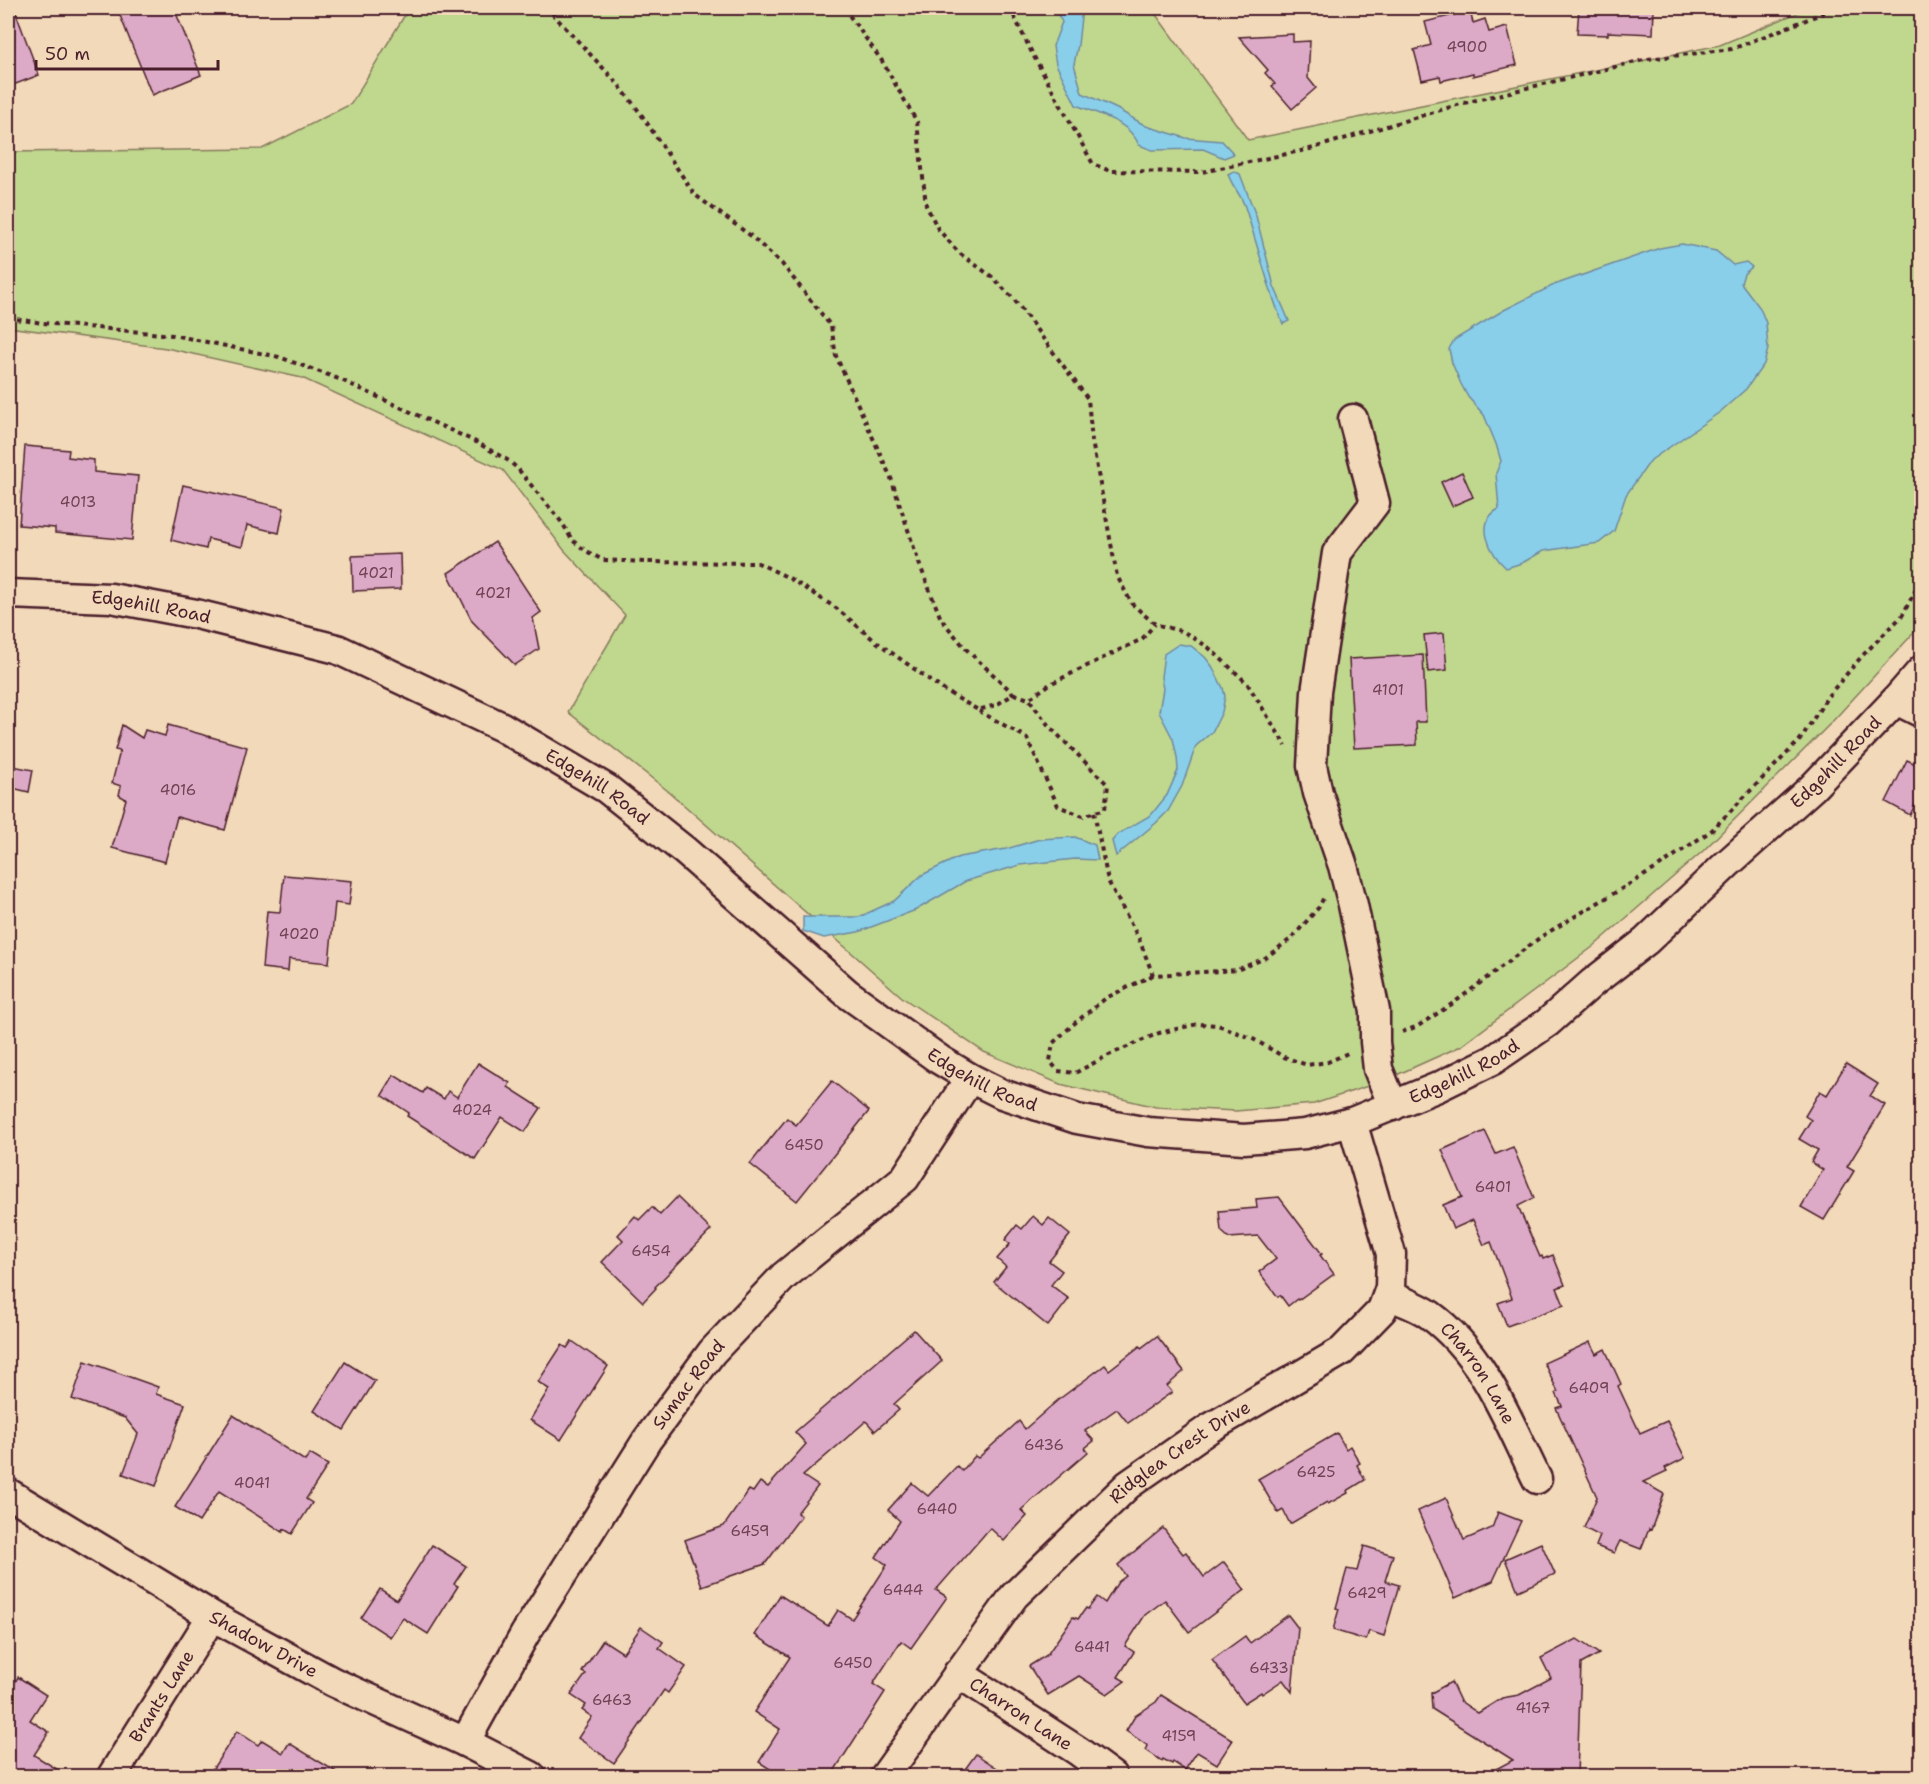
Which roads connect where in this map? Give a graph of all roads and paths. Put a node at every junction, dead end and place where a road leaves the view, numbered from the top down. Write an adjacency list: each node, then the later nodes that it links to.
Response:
1 (547, 8): 11 (path)
2 (844, 8): 9 (path)
3 (1010, 8): 4 (path)
4 (1836, 8)
5 (8, 318): 14 (path)
6 (1353, 419): 16 (street)
7 (1922, 578): 20 (path)
8 (8, 594): 21 (street, Edgehill Road)
9 (1155, 624): 12 (path); 16 (path)
10 (1922, 670): 13 (street, Edgehill Road)
11 (1014, 694): 12 (path); 14 (path)
12 (1029, 699): 17 (path)
13 (1896, 700): 15 (street); 22 (street, Edgehill Road)
14 (978, 710): 17 (path)
15 (1922, 713)
16 (1312, 760): 18 (street)
17 (1094, 812): 19 (path)
18 (1343, 866): 19 (path); 20 (street)
19 (1153, 975): 20 (path)
20 (1375, 1042): 22 (street)
21 (970, 1078): 23 (street, Edgehill Road); 29 (street, Sumac Road)
22 (1393, 1106): 23 (street, Edgehill Road)
23 (1352, 1122): 24 (street, Ridglea Crest Drive)
24 (1388, 1295): 25 (street, Charron Lane); 28 (street, Ridglea Crest Drive)
25 (1537, 1479)
26 (8, 1493): 27 (street, Shadow Drive)
27 (212, 1616): 29 (street, Shadow Drive); 30 (street, Brants Lane)
28 (958, 1673): 32 (street, Ridglea Crest Drive); 33 (street, Charron Lane)
29 (465, 1742): 31 (street, Shadow Drive)
30 (112, 1776)
31 (531, 1776)
32 (885, 1776)
33 (1112, 1776)

